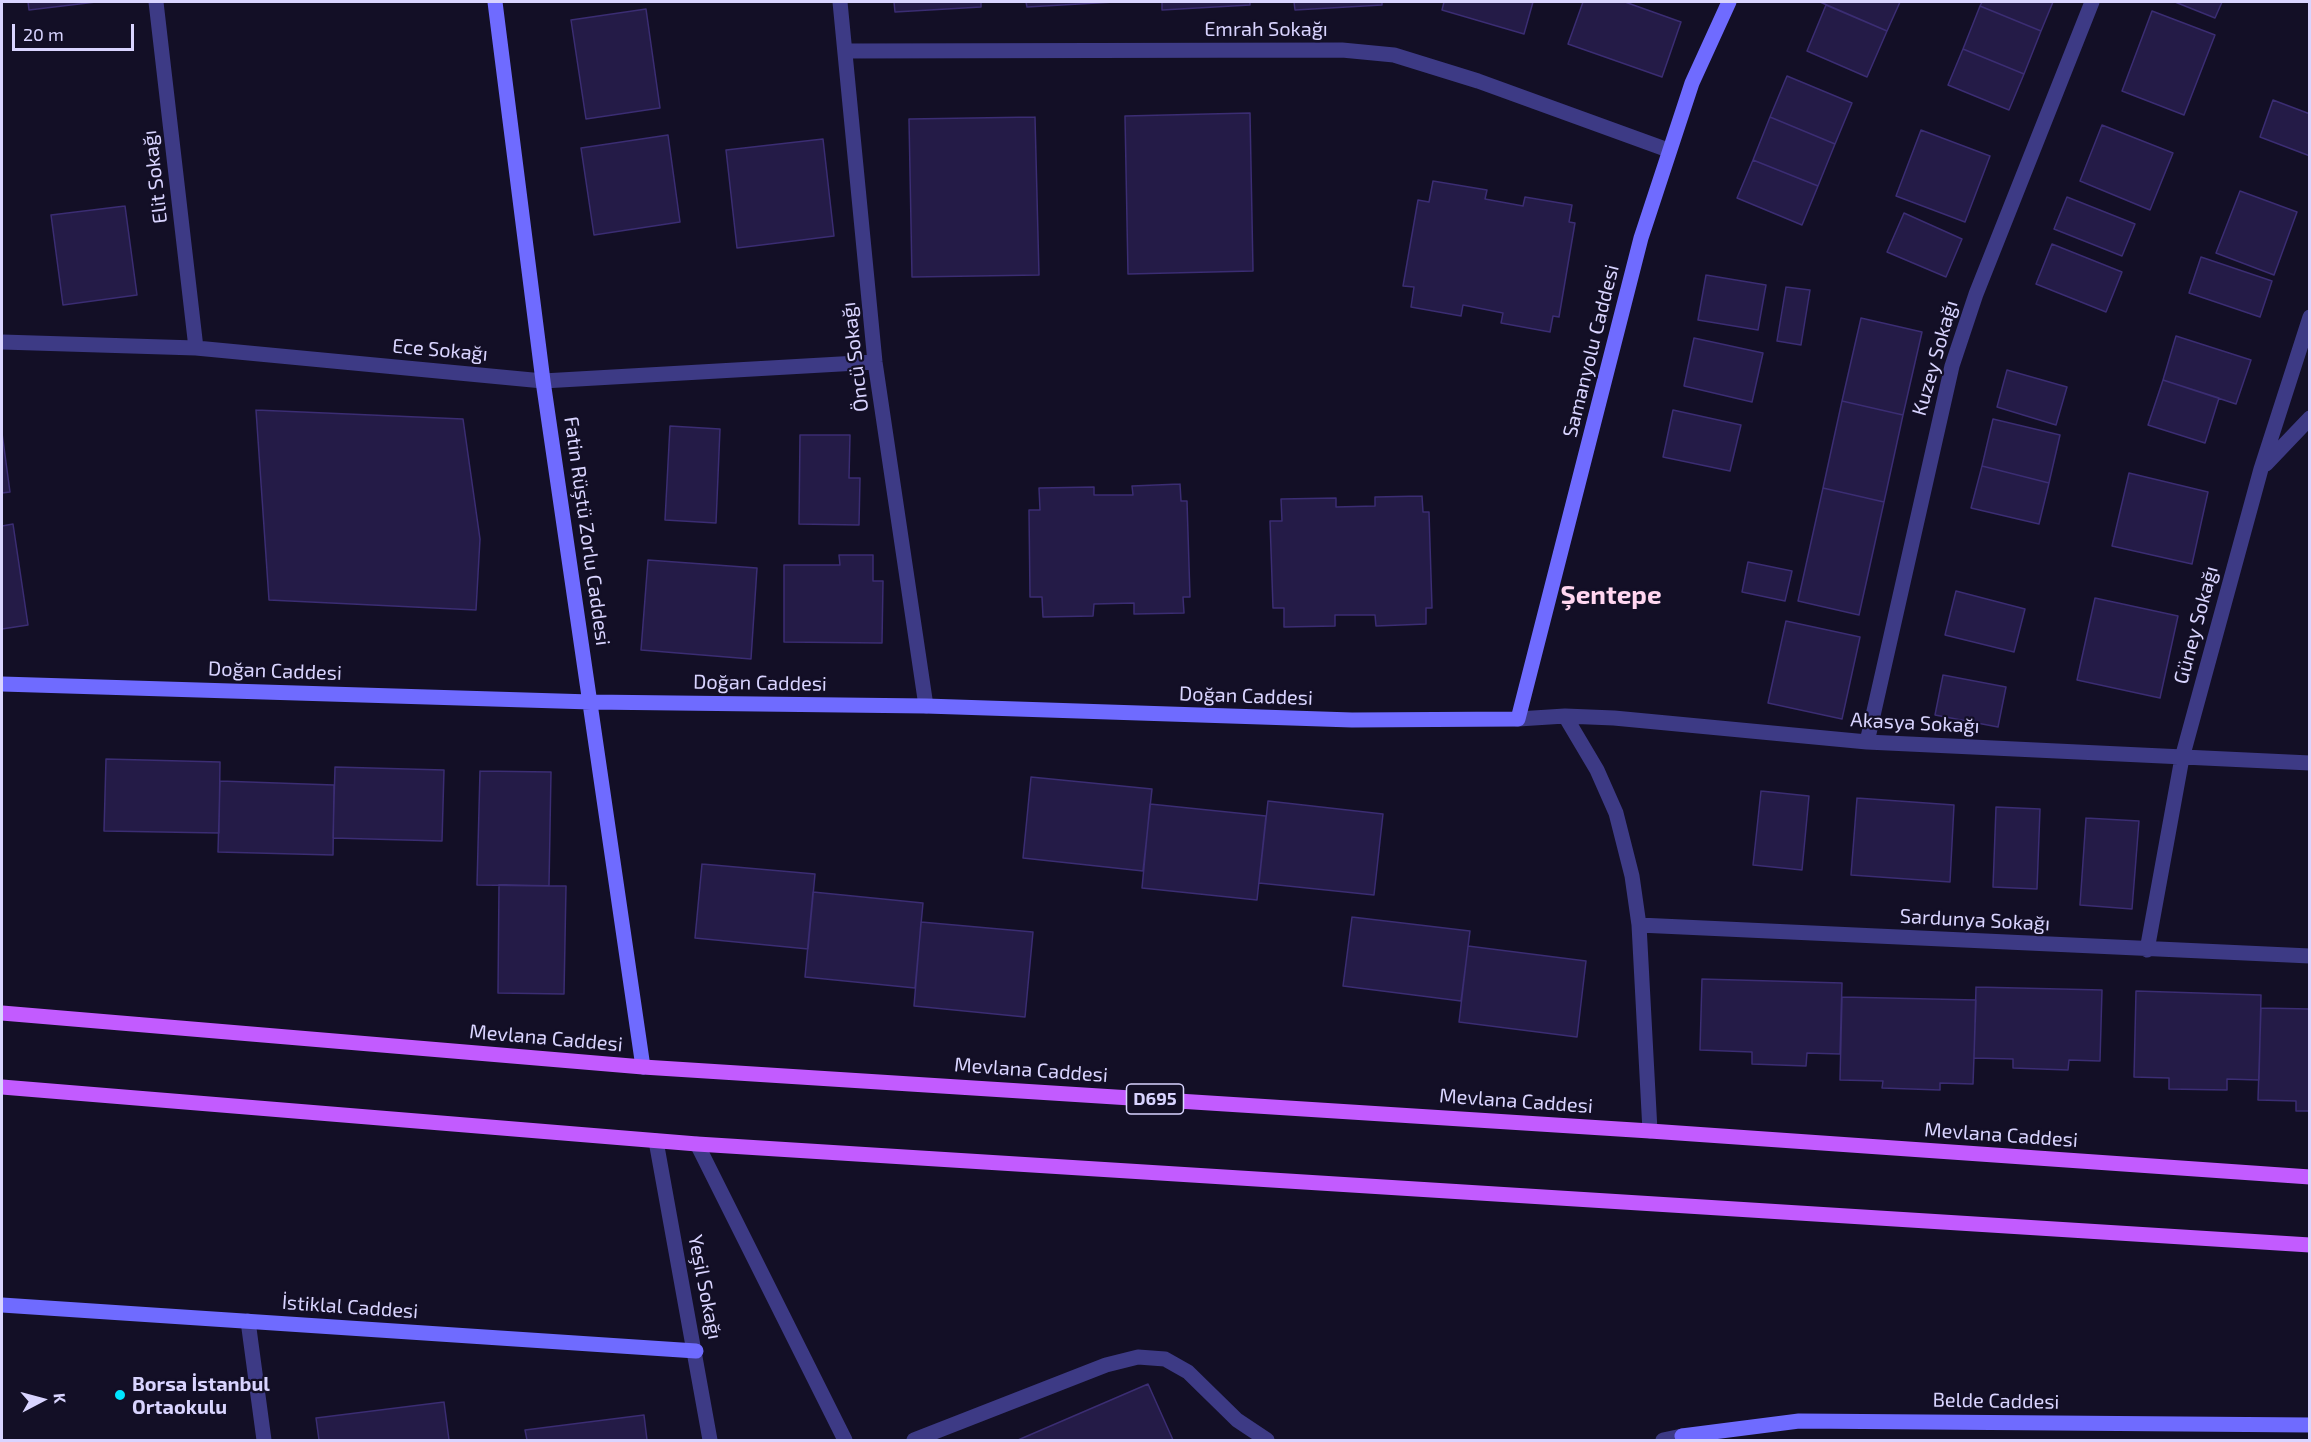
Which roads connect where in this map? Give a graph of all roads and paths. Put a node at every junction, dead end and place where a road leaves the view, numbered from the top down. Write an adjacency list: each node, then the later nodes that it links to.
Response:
1 (156, 2): 10 (street, Elit Sokağı)
2 (495, 2): 12 (street, Fatin Rüştü Zorlu Caddesi)
3 (840, 2): 6 (street, Öncü Sokağı)
4 (1729, 2): 7 (street, Samanyolu Caddesi)
5 (2092, 2): 20 (street, Kuzey Sokağı)
6 (847, 51): 7 (street, Emrah Sokağı); 11 (street, Öncü Sokağı)
7 (1668, 150): 19 (street, Samanyolu Caddesi)
8 (2310, 317): 14 (street, Güney Sokağı)
9 (2, 342): 10 (street, Ece Sokağı)
10 (196, 348): 12 (street, Ece Sokağı)
11 (875, 362): 12 (street, Ece Sokağı); 17 (street, Öncü Sokağı)
12 (543, 381): 16 (street, Fatin Rüştü Zorlu Caddesi)
13 (2310, 418): 14 (street)
14 (2261, 469): 21 (street, Güney Sokağı)
15 (2, 684): 16 (street, Doğan Caddesi)
16 (591, 702): 17 (street, Doğan Caddesi); 27 (street, Fatin Rüştü Zorlu Caddesi)
17 (926, 706): 19 (street, Doğan Caddesi)
18 (1565, 716): 19 (street, Akasya Sokağı); 20 (street, Akasya Sokağı); 23 (street)
19 (1518, 719)
20 (1867, 742): 21 (street, Akasya Sokağı)
21 (2182, 758): 22 (street, Akasya Sokağı); 24 (street, Güney Sokağı)
22 (2310, 764)
23 (1640, 925): 24 (street, Sardunya Sokağı); 29 (street)
24 (2147, 950): 25 (street, Sardunya Sokağı)
25 (2310, 956)
26 (2, 1013): 27 (main road, Mevlana Caddesi / D695)
27 (643, 1067): 29 (main road, Mevlana Caddesi / D695)
28 (2, 1087): 30 (main road)
29 (1650, 1131): 32 (main road, Mevlana Caddesi / D695)
30 (656, 1141): 31 (main road); 36 (street, Yeşil Sokağı)
31 (697, 1144): 33 (main road); 41 (street)
32 (2310, 1177)
33 (2310, 1245)
34 (2, 1305): 35 (street, İstiklal Caddesi)
35 (248, 1321): 36 (street, İstiklal Caddesi); 39 (street)
36 (696, 1351): 40 (street, Yeşil Sokağı)
37 (2310, 1425): 38 (street, Belde Caddesi)
38 (1682, 1438): 44 (street)
39 (264, 1440)
40 (710, 1440)
41 (845, 1440)
42 (914, 1440): 43 (street)
43 (1267, 1440)
44 (1663, 1440)

